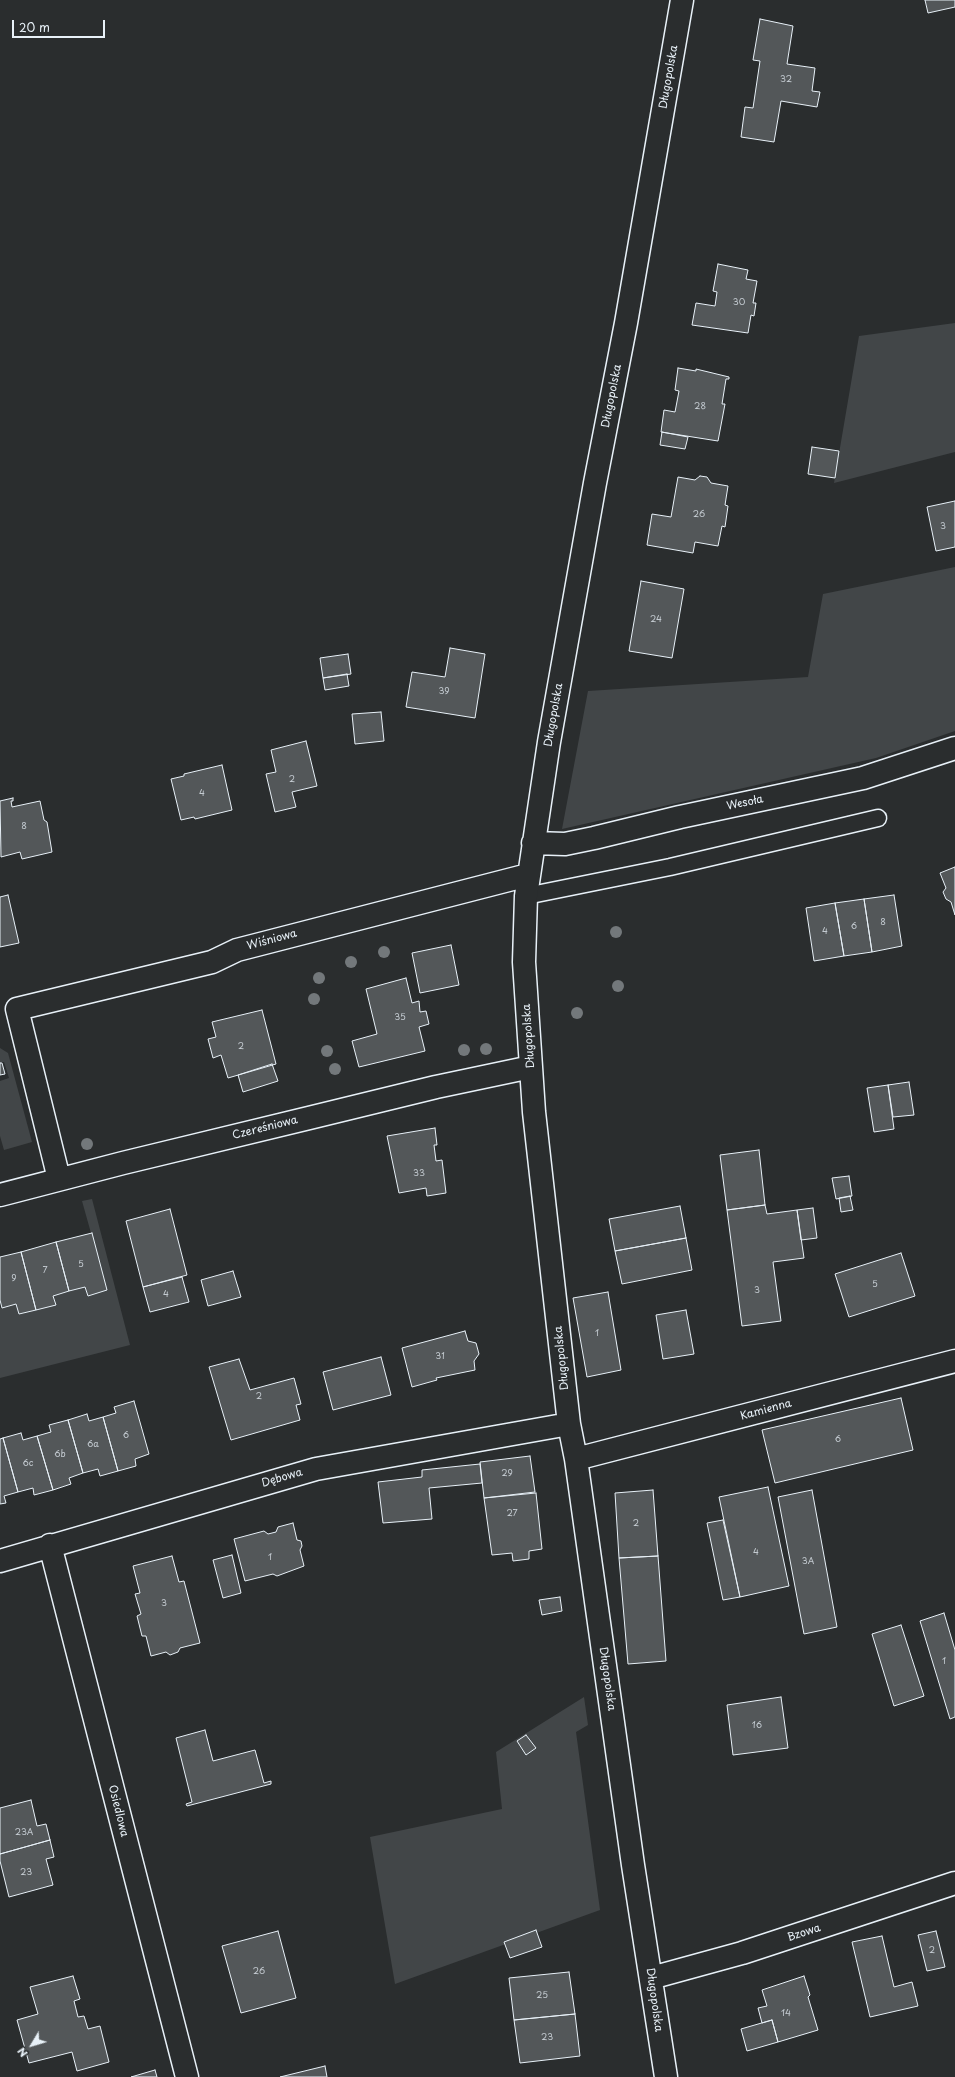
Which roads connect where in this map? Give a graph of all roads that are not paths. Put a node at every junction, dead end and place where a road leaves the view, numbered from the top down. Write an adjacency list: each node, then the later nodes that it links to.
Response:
1 (682, 0): 4 (street, Długopolska)
2 (955, 748): 4 (street, Wesoła)
3 (878, 818): 5 (lane)
4 (533, 843): 5 (street, Długopolska)
5 (527, 885): 6 (street, Długopolska); 7 (street, Wiśniowa)
6 (531, 1067): 7 (street, Czereśniowa); 10 (street, Długopolska)
7 (59, 1179): 8 (street, Czereśniowa)
8 (0, 1196)
9 (955, 1361): 11 (street, Kamienna)
10 (570, 1424): 11 (street, Długopolska); 12 (street, Dębowa)
11 (576, 1460): 15 (street, Długopolska)
12 (50, 1545): 13 (street, Dębowa); 16 (street, Osiedlowa)
13 (0, 1561)
14 (955, 1882): 15 (street, Bzowa)
15 (652, 1978): 17 (street, Długopolska)
16 (187, 2077)
17 (666, 2077)

